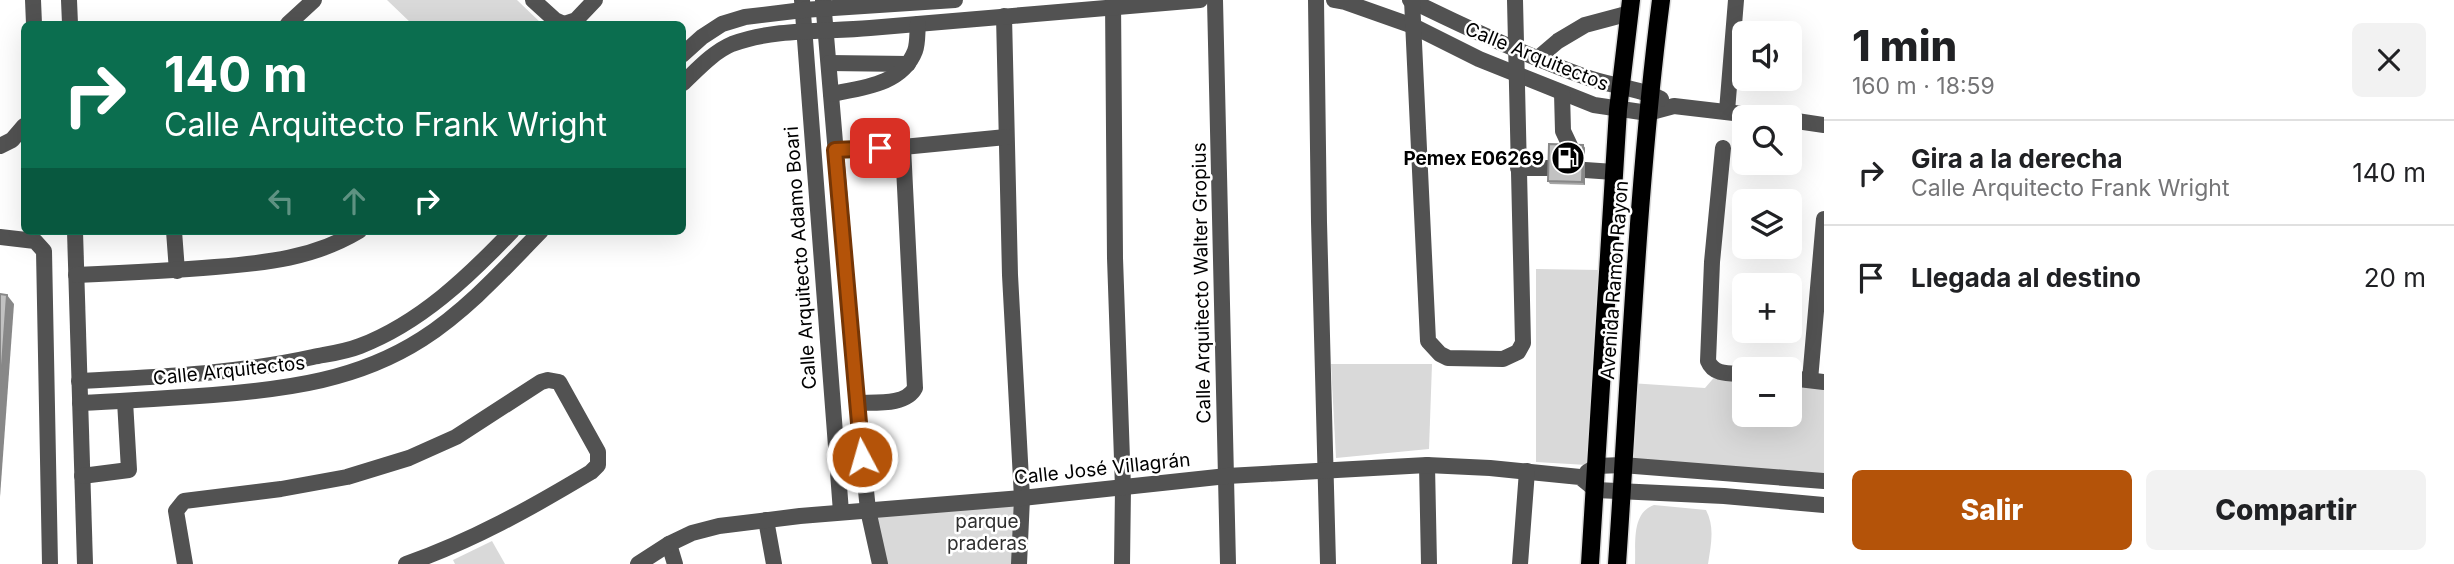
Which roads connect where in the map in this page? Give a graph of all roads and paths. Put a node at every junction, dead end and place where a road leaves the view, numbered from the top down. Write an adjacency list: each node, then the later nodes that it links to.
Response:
1 (33, 0): 21 (street)
2 (69, 0): 22 (street)
3 (314, 0): 23 (street)
4 (533, 0): 24 (street)
5 (595, 0): 25 (street)
6 (955, 0): 15 (street)
7 (1200, 0): 16 (street)
8 (1215, 0): 82 (street, Calle Arquitecto Walter Gropius)
9 (1315, 0): 79 (street)
10 (1334, 0): 27 (street, Calle Arquitectos)
11 (1411, 0): 27 (street); 30 (street, Calle Arquitectos)
12 (1515, 0): 30 (street)
13 (1661, 0): 40 (main road, Avenida Ramon Rayon)
14 (1736, 0): 43 (street)
15 (901, 2): 18 (street)
16 (1114, 4): 20 (street); 85 (street)
17 (803, 5): 18 (street); 29 (street, Calle Arquitecto Adamo Boari); 31 (street)
18 (823, 5): 28 (street)
19 (1631, 7): 32 (street); 37 (main road, Avenida Ramon Rayon)
20 (1004, 16): 26 (street); 49 (street)
21 (34, 21)
22 (70, 21)
23 (291, 21)
24 (557, 21)
25 (572, 21)
26 (918, 24): 28 (street); 34 (street)
27 (1413, 26): 35 (street, Calle Arquitectos); 56 (street)
28 (826, 30): 29 (street); 33 (street)
29 (804, 32): 36 (street); 91 (street, Calle Arquitecto Adamo Boari)
30 (1516, 49): 32 (street, Calle Arquitectos); 35 (street)
31 (686, 51)
32 (1538, 58): 37 (street, Calle Arquitectos)
33 (829, 64): 34 (street); 39 (street)
34 (908, 64): 39 (street)
35 (1516, 74): 38 (street, Calle Arquitectos); 56 (street)
36 (686, 80)
37 (1621, 87): 40 (street, Calle Arquitectos); 42 (main road, Avenida Ramon Rayon)
38 (1562, 93): 42 (street, Calle Arquitectos); 52 (street)
39 (831, 94): 54 (street)
40 (1650, 94): 41 (street, Calle Arquitectos); 45 (main road, Avenida Ramon Rayon)
41 (1674, 106): 43 (street); 45 (street)
42 (1618, 110): 45 (street, Calle Arquitectos); 58 (main road, Avenida Ramon Rayon)
43 (1727, 111): 44 (street)
44 (1732, 112)
45 (1648, 113): 77 (main road, Avenida Ramon Rayon)
46 (1802, 122): 47 (street)
47 (1824, 125)
48 (21, 130): 50 (street)
49 (1006, 137): 51 (street); 88 (street)
50 (0, 146)
51 (903, 147): 54 (street); 75 (street)
52 (1571, 148)
53 (1723, 148): 70 (street)
54 (835, 150): 75 (street)
55 (1550, 168): 56 (street)
56 (1518, 169)
57 (1585, 170): 58 (street)
58 (1614, 172): 78 (main road, Avenida Ramon Rayon)
59 (1824, 219): 72 (street)
60 (75, 235): 67 (street)
61 (174, 235): 66 (street)
62 (352, 235): 66 (street)
63 (508, 235): 68 (street, Calle Arquitectos)
64 (537, 235): 69 (street, Calle Arquitectos)
65 (0, 237): 94 (street)
66 (177, 271): 67 (street)
67 (76, 275): 71 (street)
68 (358, 347): 69 (street); 71 (street, Calle Arquitectos)
69 (364, 369): 73 (street, Calle Arquitectos)
70 (1732, 372)
71 (79, 381): 74 (street)
72 (1817, 381)
73 (125, 401): 74 (street, Calle Arquitectos); 81 (street)
74 (80, 403): 81 (street)
75 (857, 403): 90 (street)
76 (1427, 465): 79 (street, Calle José Villagrán); 80 (street, Calle José Villagrán); 106 (street)
77 (1622, 465): 78 (street); 84 (street); 87 (main road, Avenida Ramon Rayon)
78 (1597, 466): 83 (street); 86 (main road, Avenida Ramon Rayon)
79 (1325, 470): 82 (street, Calle José Villagrán); 105 (street)
80 (1527, 471): 83 (street, Calle José Villagrán); 107 (street)
81 (82, 476): 95 (street)
82 (1227, 476): 85 (street, Calle José Villagrán); 104 (street, Calle Arquitecto Walter Gropius)
83 (1580, 477): 86 (street)
84 (1824, 481)
85 (1123, 488): 88 (street, Calle José Villagrán); 103 (street)
86 (1595, 490): 87 (street); 108 (main road, Avenida Ramon Rayon)
87 (1622, 491): 89 (street); 109 (main road, Avenida Ramon Rayon)
88 (1022, 498): 90 (street, Calle José Villagrán); 102 (street)
89 (1824, 505)
90 (868, 510): 91 (street, Calle José Villagrán); 101 (street)
91 (841, 512): 92 (street, Calle José Villagrán)
92 (765, 520): 93 (street, Calle José Villagrán); 100 (street)
93 (669, 544): 98 (street, Calle José Villagrán); 99 (street)
94 (50, 564)
95 (85, 564)
96 (185, 564): 97 (street)
97 (406, 564)
98 (638, 564)
99 (675, 564)
100 (774, 564)
101 (880, 564)
102 (1018, 564)
103 (1122, 564)
104 (1228, 564)
105 (1328, 564)
106 (1429, 564)
107 (1520, 564)
108 (1590, 564)
109 (1617, 564)

